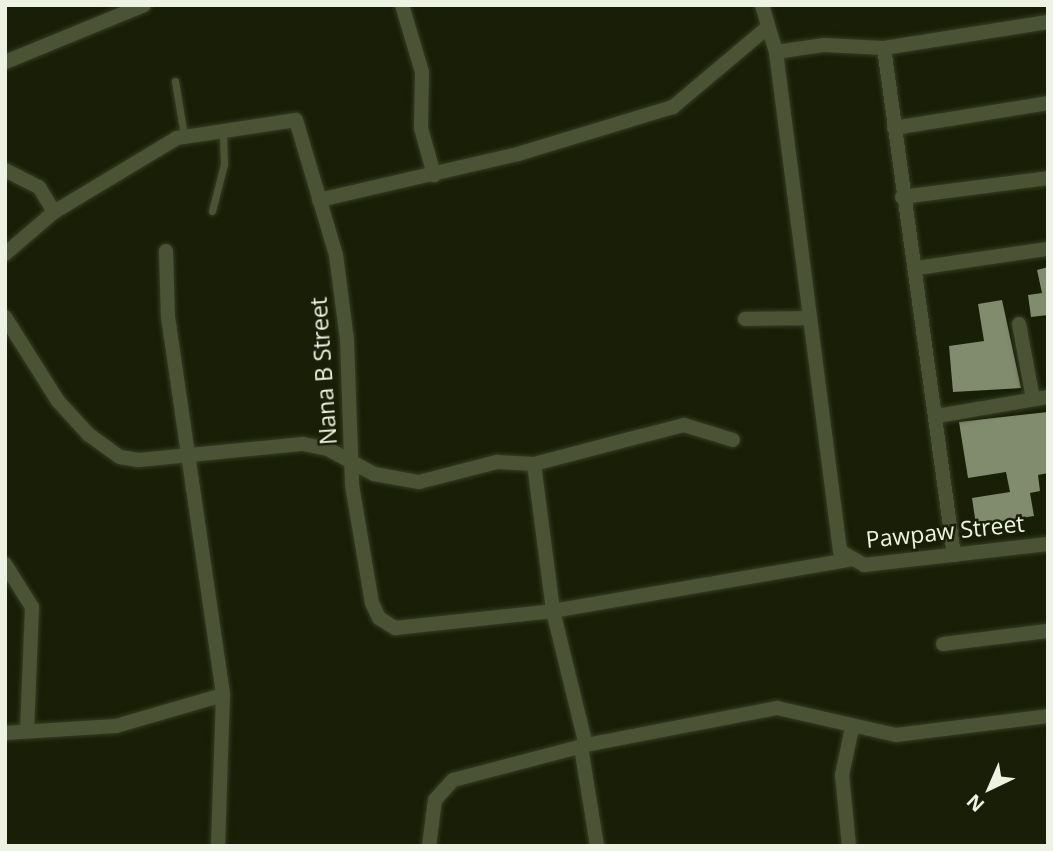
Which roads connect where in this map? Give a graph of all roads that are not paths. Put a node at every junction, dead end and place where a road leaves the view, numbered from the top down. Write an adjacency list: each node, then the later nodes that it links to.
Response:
1 (144, 5): 8 (street)
2 (402, 5): 15 (street)
3 (762, 5): 5 (street)
4 (1048, 22): 6 (street)
5 (768, 27): 7 (street); 15 (street)
6 (884, 48): 7 (street); 11 (street)
7 (776, 52): 26 (street)
8 (6, 58)
9 (175, 81): 13 (lane)
10 (1048, 103): 11 (street)
11 (894, 128): 17 (street)
12 (223, 131): 13 (street); 18 (street, Nana B Street); 19 (lane)
13 (184, 136): 20 (street)
14 (5, 170): 20 (street)
15 (434, 175): 18 (street)
16 (1048, 178): 17 (street)
17 (902, 197): 24 (street)
18 (319, 200): 33 (street, Nana B Street)
19 (212, 211)
20 (54, 212): 23 (street)
21 (1048, 249): 24 (street)
22 (166, 251): 32 (street)
23 (5, 254)
24 (918, 268): 30 (street)
25 (5, 317): 32 (street)
26 (809, 318): 27 (street); 37 (street)
27 (745, 319)
28 (1019, 324): 29 (street)
29 (1040, 398): 30 (street)
30 (937, 416): 36 (street)
31 (733, 440): 34 (street)
32 (192, 459): 33 (street); 43 (street)
33 (352, 463): 34 (street); 40 (street, Nana B Street)
34 (534, 464): 39 (street)
35 (1048, 544): 36 (street, Pawpaw Street)
36 (954, 555): 37 (street, Pawpaw Street)
37 (848, 560): 39 (street, Pawpaw Street)
38 (5, 564): 46 (street)
39 (553, 611): 40 (street, Pawpaw Street); 48 (street)
40 (386, 624)
41 (1048, 631): 42 (street)
42 (943, 644)
43 (223, 695): 46 (street); 50 (street)
44 (1048, 716): 45 (street)
45 (852, 727): 48 (street); 49 (street)
46 (27, 729): 47 (street)
47 (5, 733)
48 (583, 746): 51 (street); 52 (street)
49 (848, 845)
50 (218, 846)
51 (429, 846)
52 (597, 846)

